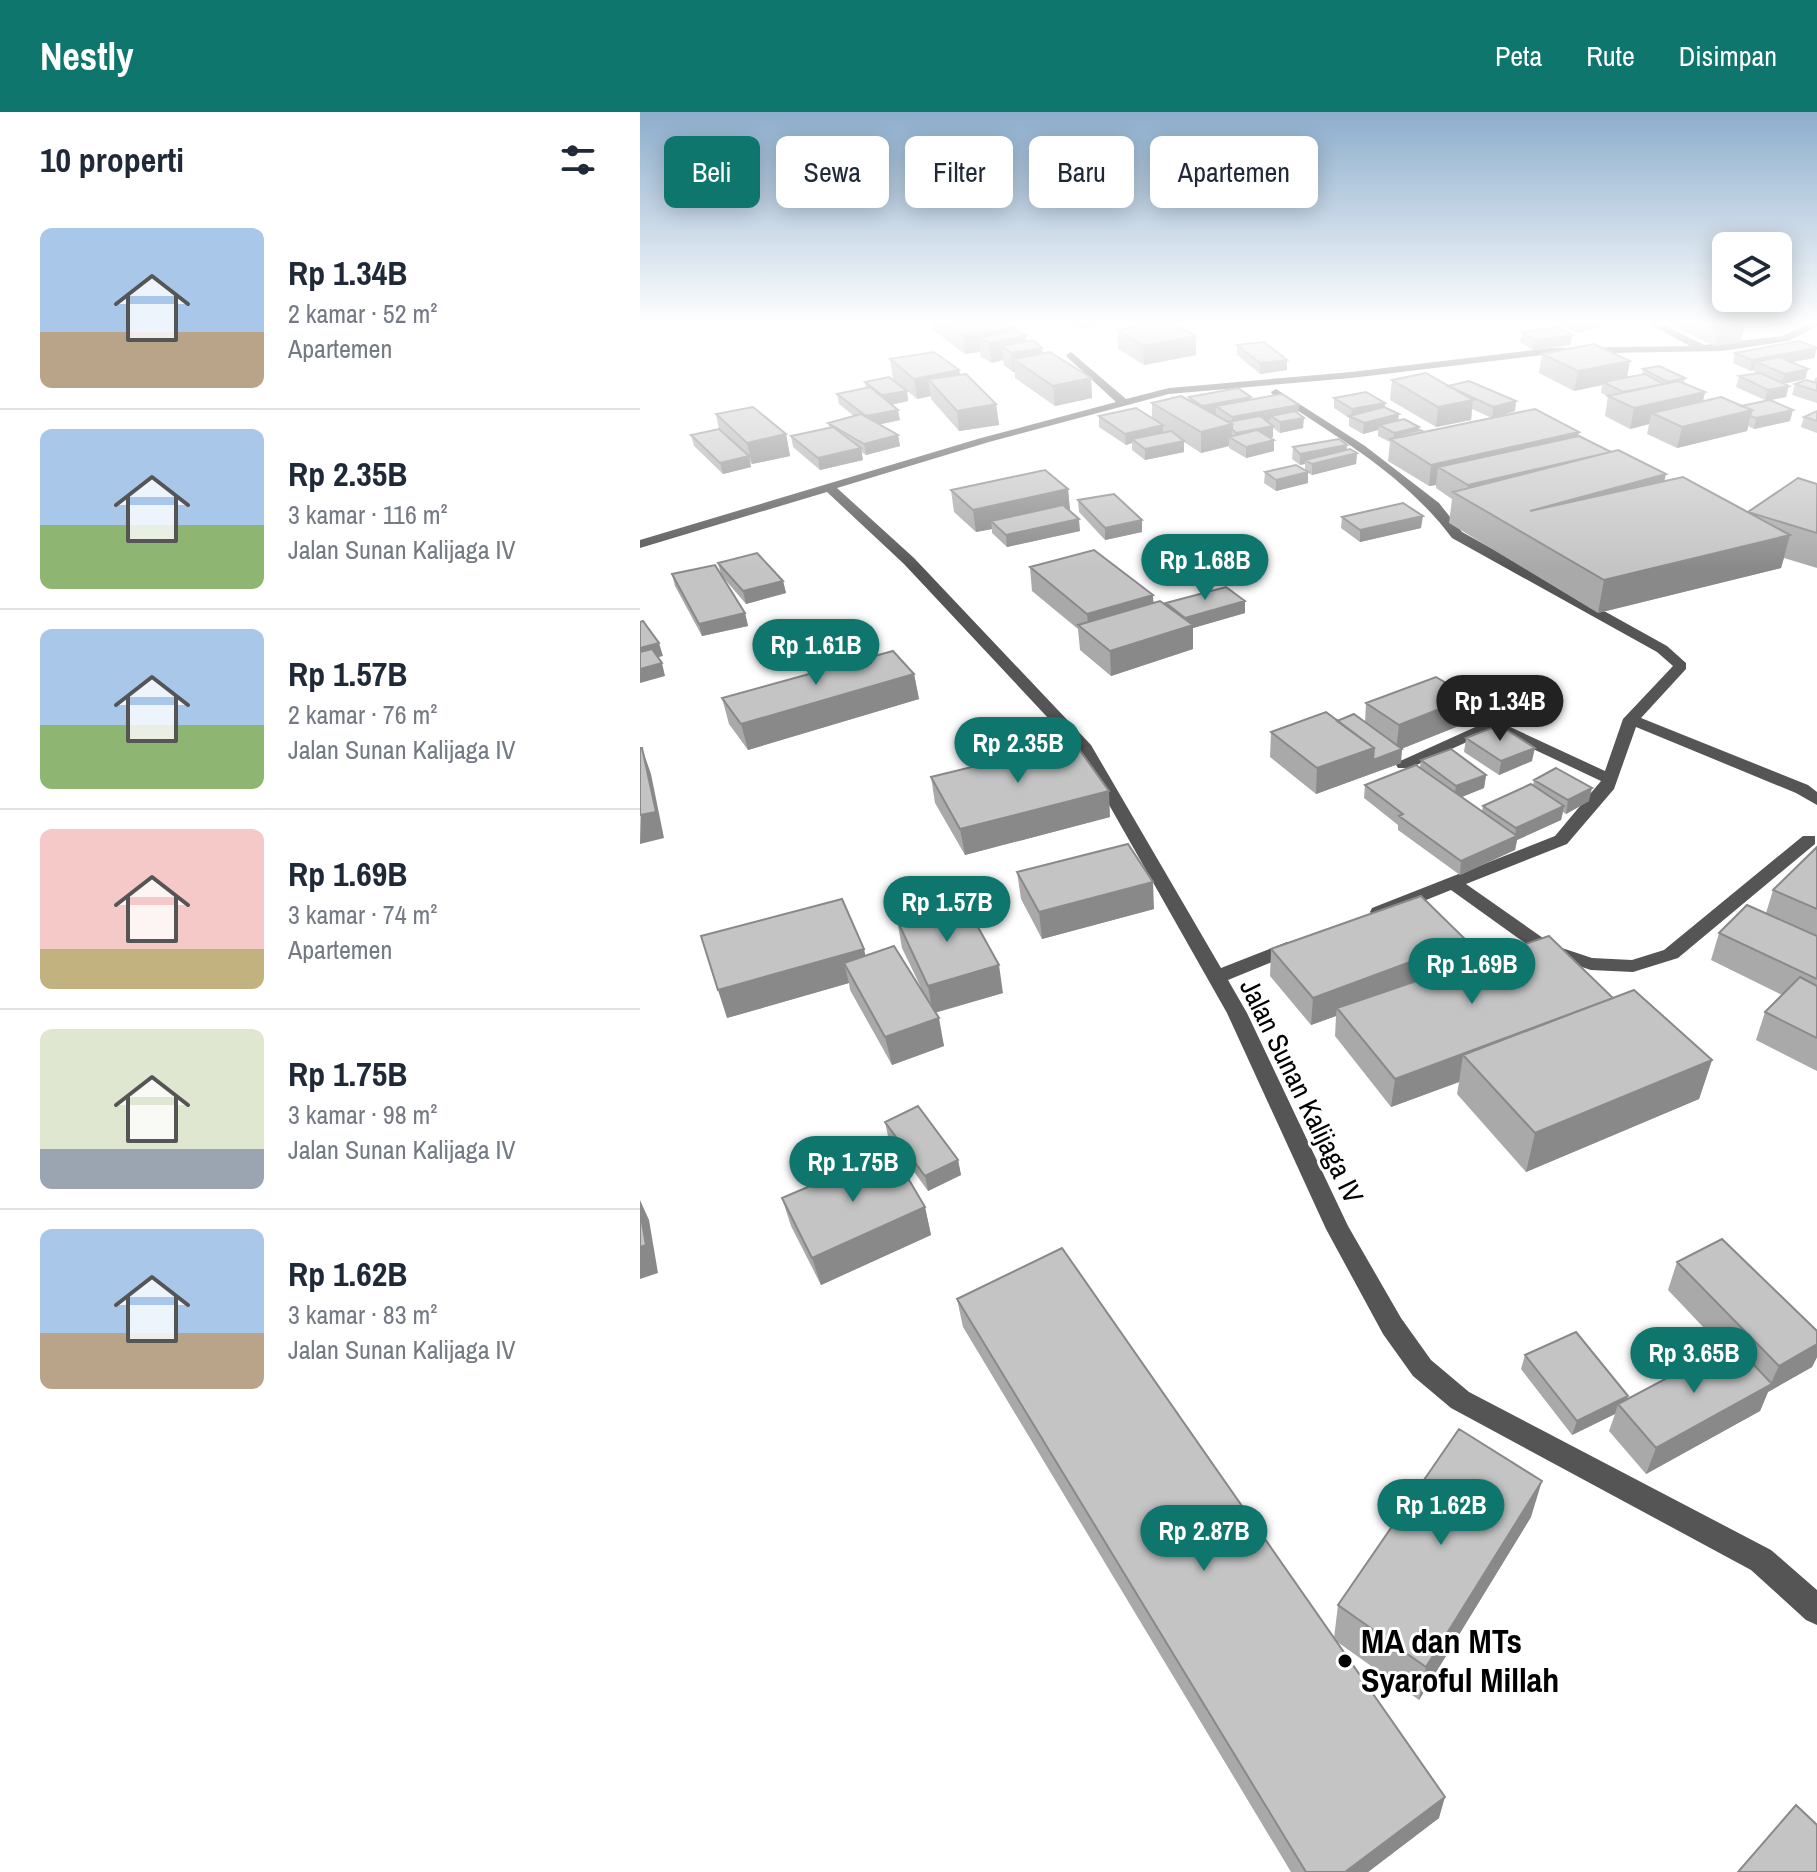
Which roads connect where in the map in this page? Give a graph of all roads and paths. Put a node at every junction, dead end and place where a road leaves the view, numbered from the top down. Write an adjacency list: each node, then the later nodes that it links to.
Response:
1 (1112, 405): 3 (street)
2 (1296, 405): 5 (street)
3 (830, 488): 4 (street); 13 (street, Jalan Sunan Kalijaga IV)
4 (640, 544)
5 (1631, 719): 7 (street); 8 (street)
6 (1404, 765): 7 (street)
7 (1610, 779): 10 (street)
8 (1817, 800)
9 (1814, 835): 10 (street)
10 (1453, 883): 11 (street)
11 (1364, 918)
12 (1305, 942): 13 (street)
13 (1216, 977): 14 (street, Jalan Sunan Kalijaga IV)
14 (1817, 1610)

